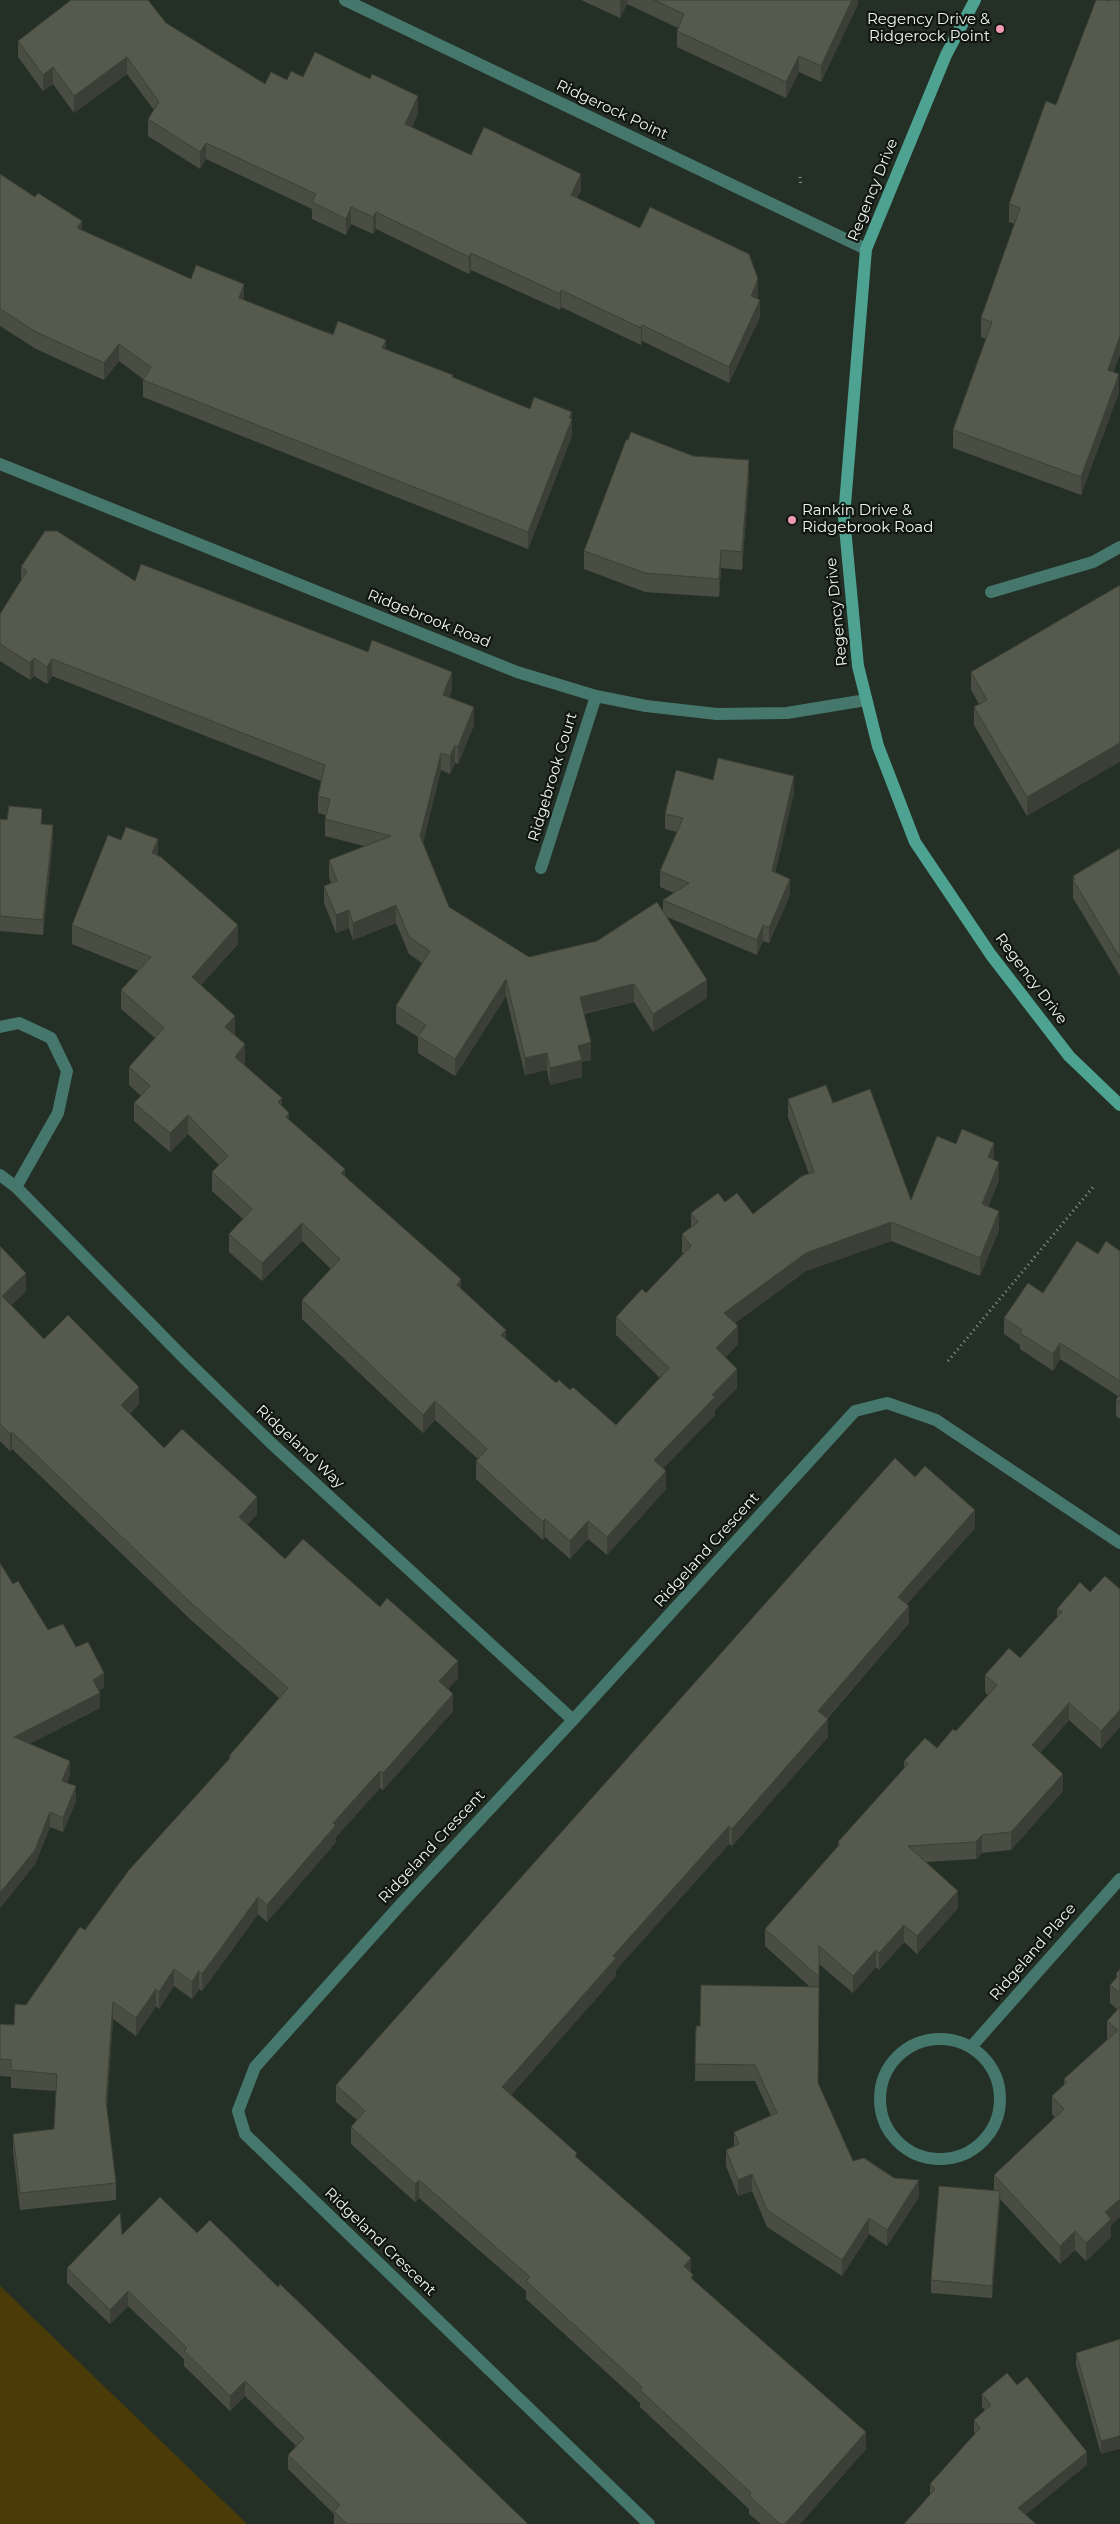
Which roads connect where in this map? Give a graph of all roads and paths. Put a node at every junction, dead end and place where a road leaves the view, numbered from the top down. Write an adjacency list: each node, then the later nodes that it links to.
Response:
1 (345, 0): 3 (street, Ridgerock Point)
2 (975, 0): 3 (street, Regency Drive)
3 (866, 249): 8 (street, Regency Drive)
4 (0, 464): 7 (street, Ridgebrook Road)
5 (1120, 546): 6 (street)
6 (991, 592)
7 (596, 696): 8 (street, Ridgebrook Road); 9 (street, Ridgebrook Court)
8 (866, 700): 11 (street, Regency Drive)
9 (541, 868)
10 (0, 1027): 13 (street)
11 (1120, 1105)
12 (0, 1175): 13 (street, Ridgeland Way)
13 (16, 1186): 17 (street, Ridgeland Way)
14 (1094, 1186): 15 (path)
15 (948, 1360)
16 (1120, 1543): 17 (street, Ridgeland Crescent)
17 (573, 1720): 20 (street, Ridgeland Crescent)
18 (1120, 1879): 19 (street, Ridgeland Place)
19 (971, 2047): 19 (street)
20 (649, 2524)

